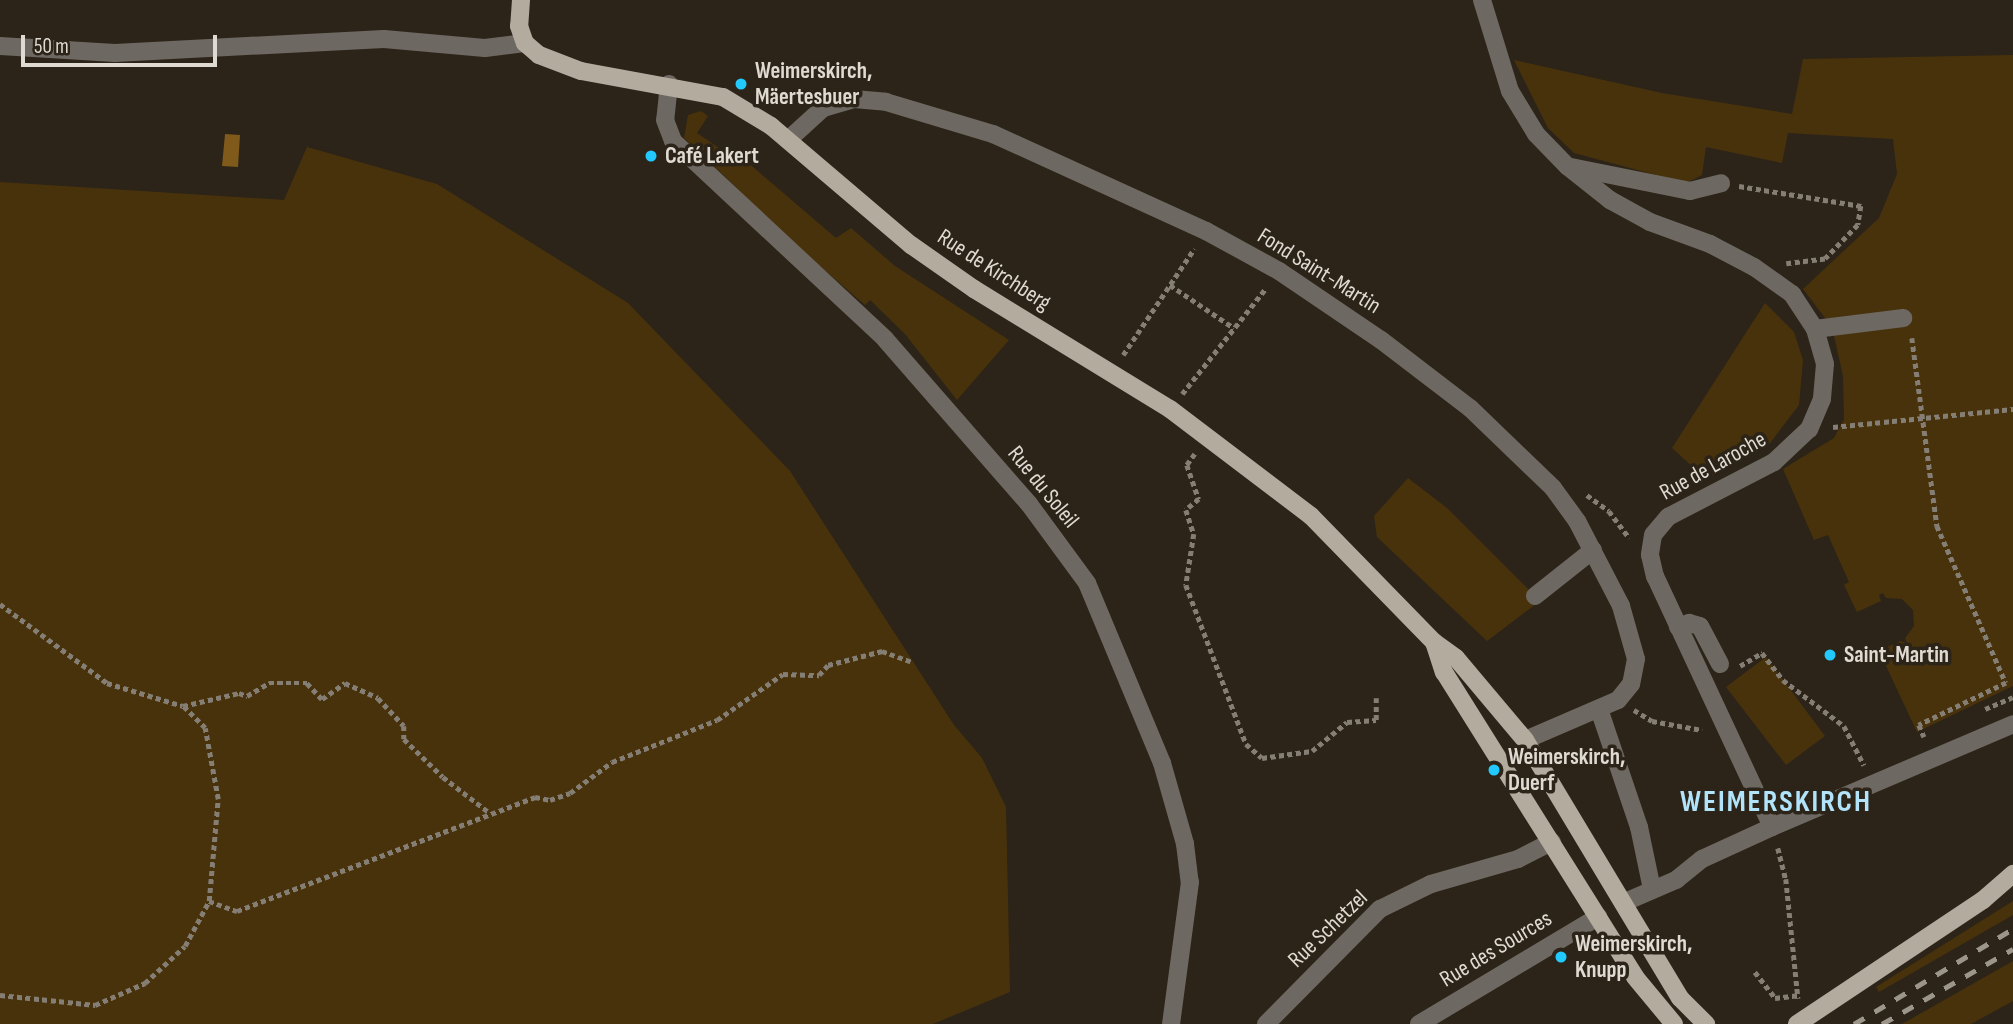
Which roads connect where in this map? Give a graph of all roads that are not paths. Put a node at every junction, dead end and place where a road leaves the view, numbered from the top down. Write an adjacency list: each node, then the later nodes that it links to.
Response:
1 (521, 0): 3 (main road)
2 (1482, 0): 7 (street, Rue de Laroche)
3 (525, 43): 4 (street); 5 (main road, Rue de Kirchberg)
4 (0, 46)
5 (669, 84): 6 (main road, Rue de Kirchberg); 26 (street, Rue du Soleil)
6 (788, 140): 11 (street, Fond Saint-Martin); 14 (main road, Rue de Kirchberg)
7 (1567, 166): 8 (street); 10 (street, Rue de Laroche)
8 (1721, 183)
9 (1903, 318): 10 (street)
10 (1815, 329): 13 (street, Rue de Laroche)
11 (1593, 550): 12 (street); 16 (street, Fond Saint-Martin)
12 (1535, 596)
13 (1678, 627): 15 (street); 20 (street, Rue de Laroche)
14 (1434, 642): 18 (main road, Rue de Kirchberg); 21 (main road, Rue de Kirchberg)
15 (1720, 664)
16 (1599, 709): 18 (street); 23 (street)
17 (2013, 724): 20 (street)
18 (1525, 740): 19 (main road, Rue de Kirchberg)
19 (1580, 826): 21 (main road); 24 (main road, Rue de Kirchberg)
20 (1772, 827): 23 (street)
21 (1552, 842): 25 (main road, Rue de Kirchberg); 27 (street, Rue Schetzel)
22 (2013, 874): 31 (main road)
23 (1652, 889): 24 (street)
24 (1625, 902): 25 (main road); 30 (main road, Rue de Kirchberg)
25 (1598, 917): 28 (street, Rue des Sources); 29 (main road, Rue de Kirchberg)
26 (1171, 1024)
27 (1266, 1024)
28 (1419, 1024)
29 (1674, 1024)
30 (1706, 1024)
31 (1797, 1024)

